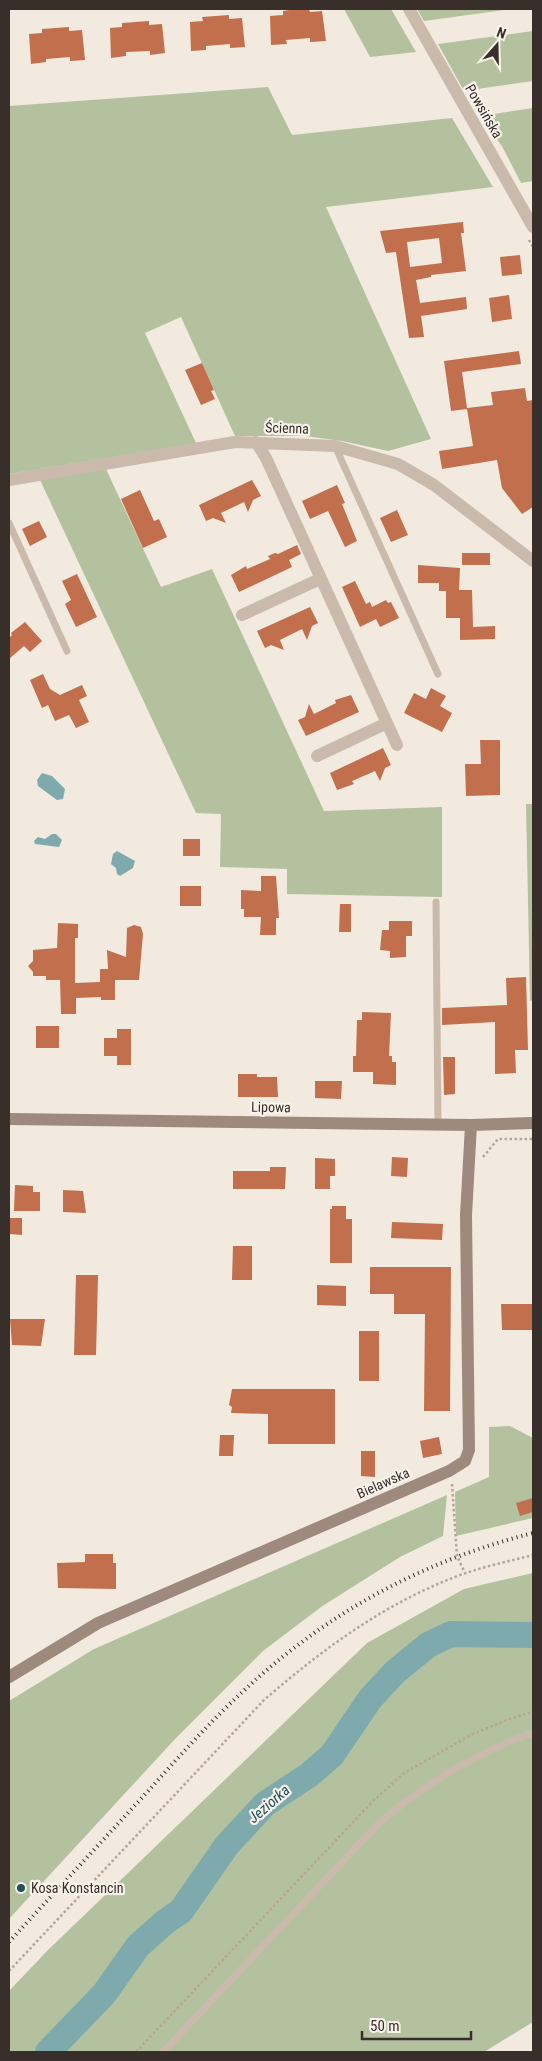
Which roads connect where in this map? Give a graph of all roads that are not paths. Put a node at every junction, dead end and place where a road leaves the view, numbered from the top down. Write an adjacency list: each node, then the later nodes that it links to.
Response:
1 (409, 9): 2 (street, Powsińska)
2 (529, 211): 3 (street, Powsińska)
3 (533, 228)
4 (256, 442): 5 (street, Ścienna); 6 (street, Ścienna); 9 (street)
5 (335, 446): 8 (street, Ścienna); 12 (lane)
6 (9, 480)
7 (9, 523): 11 (lane)
8 (533, 561)
9 (320, 579): 10 (street); 13 (street)
10 (242, 615)
11 (67, 651)
12 (438, 674)
13 (387, 723): 14 (street); 15 (street)
14 (397, 745)
15 (317, 756)
16 (436, 902): 19 (lane)
17 (9, 1119): 19 (street, Lipowa)
18 (533, 1123): 20 (street, Lipowa)
19 (438, 1124): 20 (street, Lipowa)
20 (471, 1125): 21 (street, Bielawska)
21 (9, 1677)
22 (533, 1733): 23 (lane)
23 (163, 2052)

